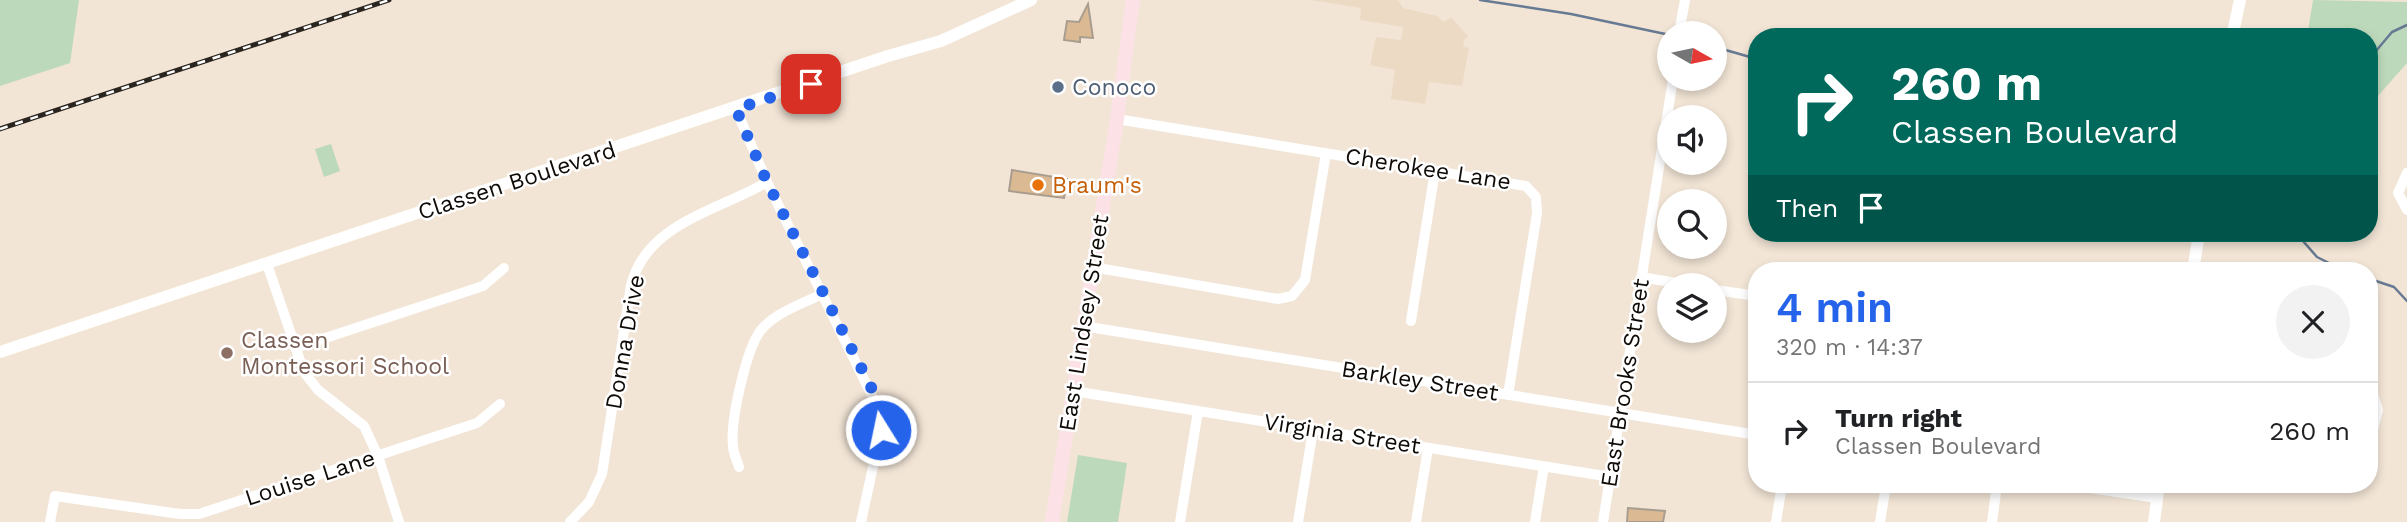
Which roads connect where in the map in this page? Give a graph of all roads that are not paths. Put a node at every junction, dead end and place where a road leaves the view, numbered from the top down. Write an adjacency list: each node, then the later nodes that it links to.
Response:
1 (1031, 0): 8 (street, Classen Boulevard)
2 (1133, 0): 9 (main road, East Lindsey Street)
3 (1685, 0): 5 (street)
4 (2240, 0): 6 (street)
5 (1681, 21)
6 (2234, 28)
7 (1670, 91): 20 (street, East Brooks Street)
8 (736, 109): 13 (street); 17 (street, Classen Boulevard)
9 (1117, 119): 10 (street, Cherokee Lane); 18 (main road, East Lindsey Street)
10 (1326, 153): 11 (street, Cherokee Lane); 18 (street)
11 (1435, 171): 25 (street); 30 (street, Cherokee Lane)
12 (2407, 173): 14 (street)
13 (767, 182): 23 (street); 49 (street, Donna Drive)
14 (2407, 210)
15 (2198, 242): 16 (street)
16 (2194, 262)
17 (267, 264): 27 (street); 28 (street, Classen Boulevard)
18 (1092, 267): 26 (main road, East Lindsey Street)
19 (504, 268): 27 (street)
20 (1641, 278): 21 (street); 33 (street, East Brooks Street)
21 (1657, 280)
22 (1727, 292): 24 (street)
23 (822, 294): 39 (street); 50 (street)
24 (1748, 295)
25 (1411, 321)
26 (1083, 326): 29 (main road, East Lindsey Street); 30 (street, Barkley Street)
27 (295, 348): 37 (street)
28 (0, 352)
29 (1073, 391): 32 (street, Virginia Street); 51 (main road, East Lindsey Street)
30 (1508, 395): 33 (street, Barkley Street)
31 (500, 404): 37 (street, Louise Lane)
32 (1198, 411): 34 (street, Virginia Street); 52 (street)
33 (1621, 414): 35 (street, Barkley Street); 40 (street, East Brooks Street)
34 (1313, 430): 36 (street, Virginia Street); 53 (street)
35 (1748, 434)
36 (1428, 448): 38 (street, Virginia Street); 54 (street)
37 (378, 456): 47 (street, Louise Lane); 48 (street)
38 (1544, 466): 40 (street, Virginia Street); 55 (street)
39 (739, 467)
40 (1611, 477): 56 (street, East Brooks Street)
41 (1781, 493): 57 (street)
42 (1885, 493): 58 (street)
43 (1996, 493): 59 (street)
44 (2124, 493): 46 (street)
45 (2158, 493): 46 (street)
46 (2157, 498): 60 (street)
47 (50, 522)
48 (398, 522)
49 (570, 522)
50 (861, 522)
51 (1052, 522)
52 (1180, 522)
53 (1298, 522)
54 (1416, 522)
55 (1535, 522)
56 (1603, 522)
57 (1776, 522)
58 (1880, 522)
59 (1992, 522)
60 (2154, 522)

